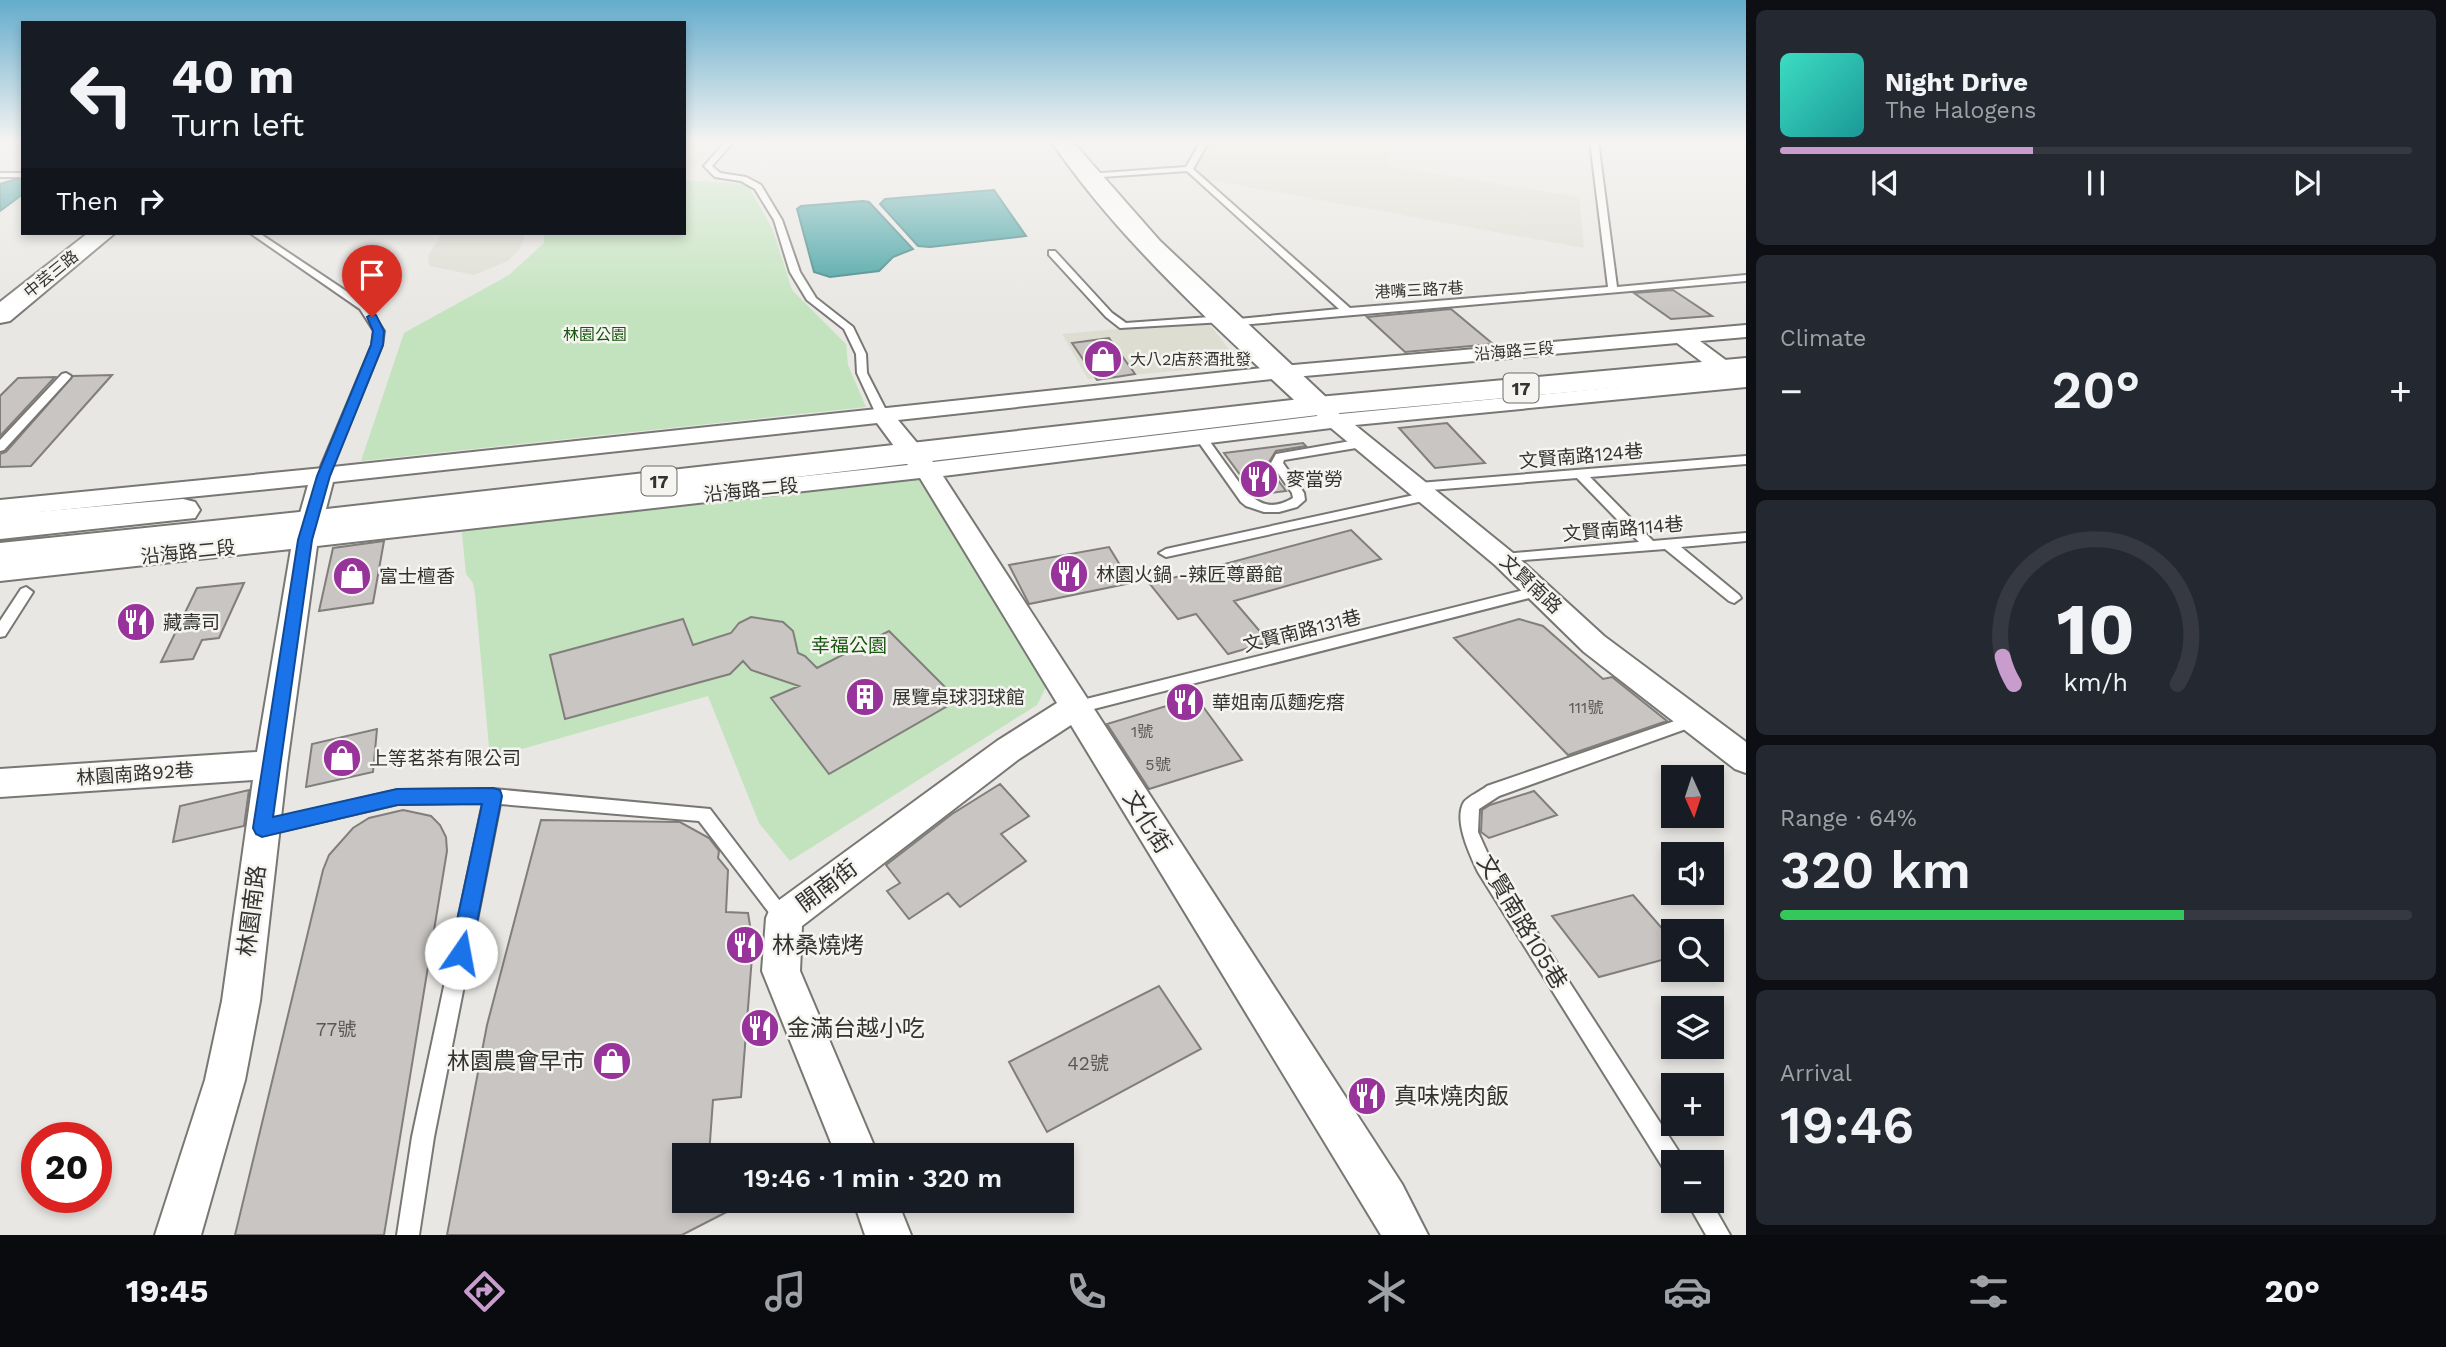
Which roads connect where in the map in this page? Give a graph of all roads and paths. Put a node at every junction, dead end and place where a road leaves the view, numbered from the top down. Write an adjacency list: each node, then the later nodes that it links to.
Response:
1 (765, 199): 19 (lane)
2 (1109, 199): 12 (main road, 文賢南路)
3 (1222, 199): 10 (lane)
4 (1601, 199): 9 (lane)
5 (100, 235): 11 (main road, 中芸三路)
6 (257, 235): 26 (lane, 林園南路)
7 (1052, 253): 12 (lane, 港嘴三路7巷)
8 (1746, 278): 9 (lane, 港嘴三路7巷)
9 (1613, 291): 10 (lane, 港嘴三路7巷)
10 (1346, 310): 12 (lane, 港嘴三路7巷)
11 (0, 315)
12 (1226, 321): 17 (main road, 文賢南路)
13 (1746, 331): 15 (street, 沿海路三段)
14 (1746, 348): 15 (main road, 沿海路三段 / 17)
15 (1723, 364): 17 (main road, 沿海路三段 / 17); 17 (street, 沿海路三段)
16 (66, 376): 21 (lane)
17 (1309, 397): 18 (street, 沿海路二段); 19 (street, 沿海路二段); 19 (main road, 沿海路二段 / 17); 20 (street, 文賢南路)
18 (1202, 438): 19 (street, 沿海路二段); 20 (lane)
19 (904, 443): 26 (main road, 沿海路二段 / 17); 26 (street, 沿海路二段); 39 (street, 文化街)
20 (1362, 443): 24 (street, 文賢南路)
21 (0, 447)
22 (1746, 460): 23 (lane, 文賢南路124巷)
23 (1580, 474): 24 (lane, 文賢南路124巷); 30 (lane)
24 (1424, 492): 31 (lane, 文賢南路124巷); 33 (street, 文賢南路)
25 (0, 508): 26 (street, 沿海路二段)
26 (314, 509): 27 (main road, 沿海路二段 / 17); 32 (main road, 沿海路二段 / 17); 34 (street, 沿海路二段); 42 (street, 林園南路)
27 (0, 527)
28 (1746, 537): 29 (lane, 文賢南路114巷)
29 (1668, 544): 30 (lane, 文賢南路114巷); 37 (lane)
30 (1649, 545): 33 (lane, 文賢南路114巷)
31 (1166, 553)
32 (0, 555)
33 (1504, 559): 35 (street, 文賢南路)
34 (0, 572)
35 (1540, 591): 39 (lane, 文賢南路131巷); 40 (street, 文賢南路)
36 (26, 592): 38 (lane)
37 (1734, 598)
38 (0, 632)
39 (1074, 708): 46 (street, 開南街); 54 (street, 文化街)
40 (1692, 720): 41 (street, 文賢南路); 48 (lane, 文賢南路105巷)
41 (1746, 760)
42 (271, 765): 43 (street, 林園南路92巷); 45 (street, 林園南路)
43 (0, 782)
44 (493, 796): 45 (lane); 46 (lane); 52 (lane)
45 (262, 828): 51 (street, 林園南路)
46 (784, 918): 47 (street, 開南街)
47 (852, 1143)
48 (1665, 1150)
49 (880, 1213): 53 (street)
50 (1705, 1213): 55 (lane)
51 (178, 1235)
52 (408, 1235)
53 (888, 1235)
54 (1405, 1235)
55 (1719, 1235)

